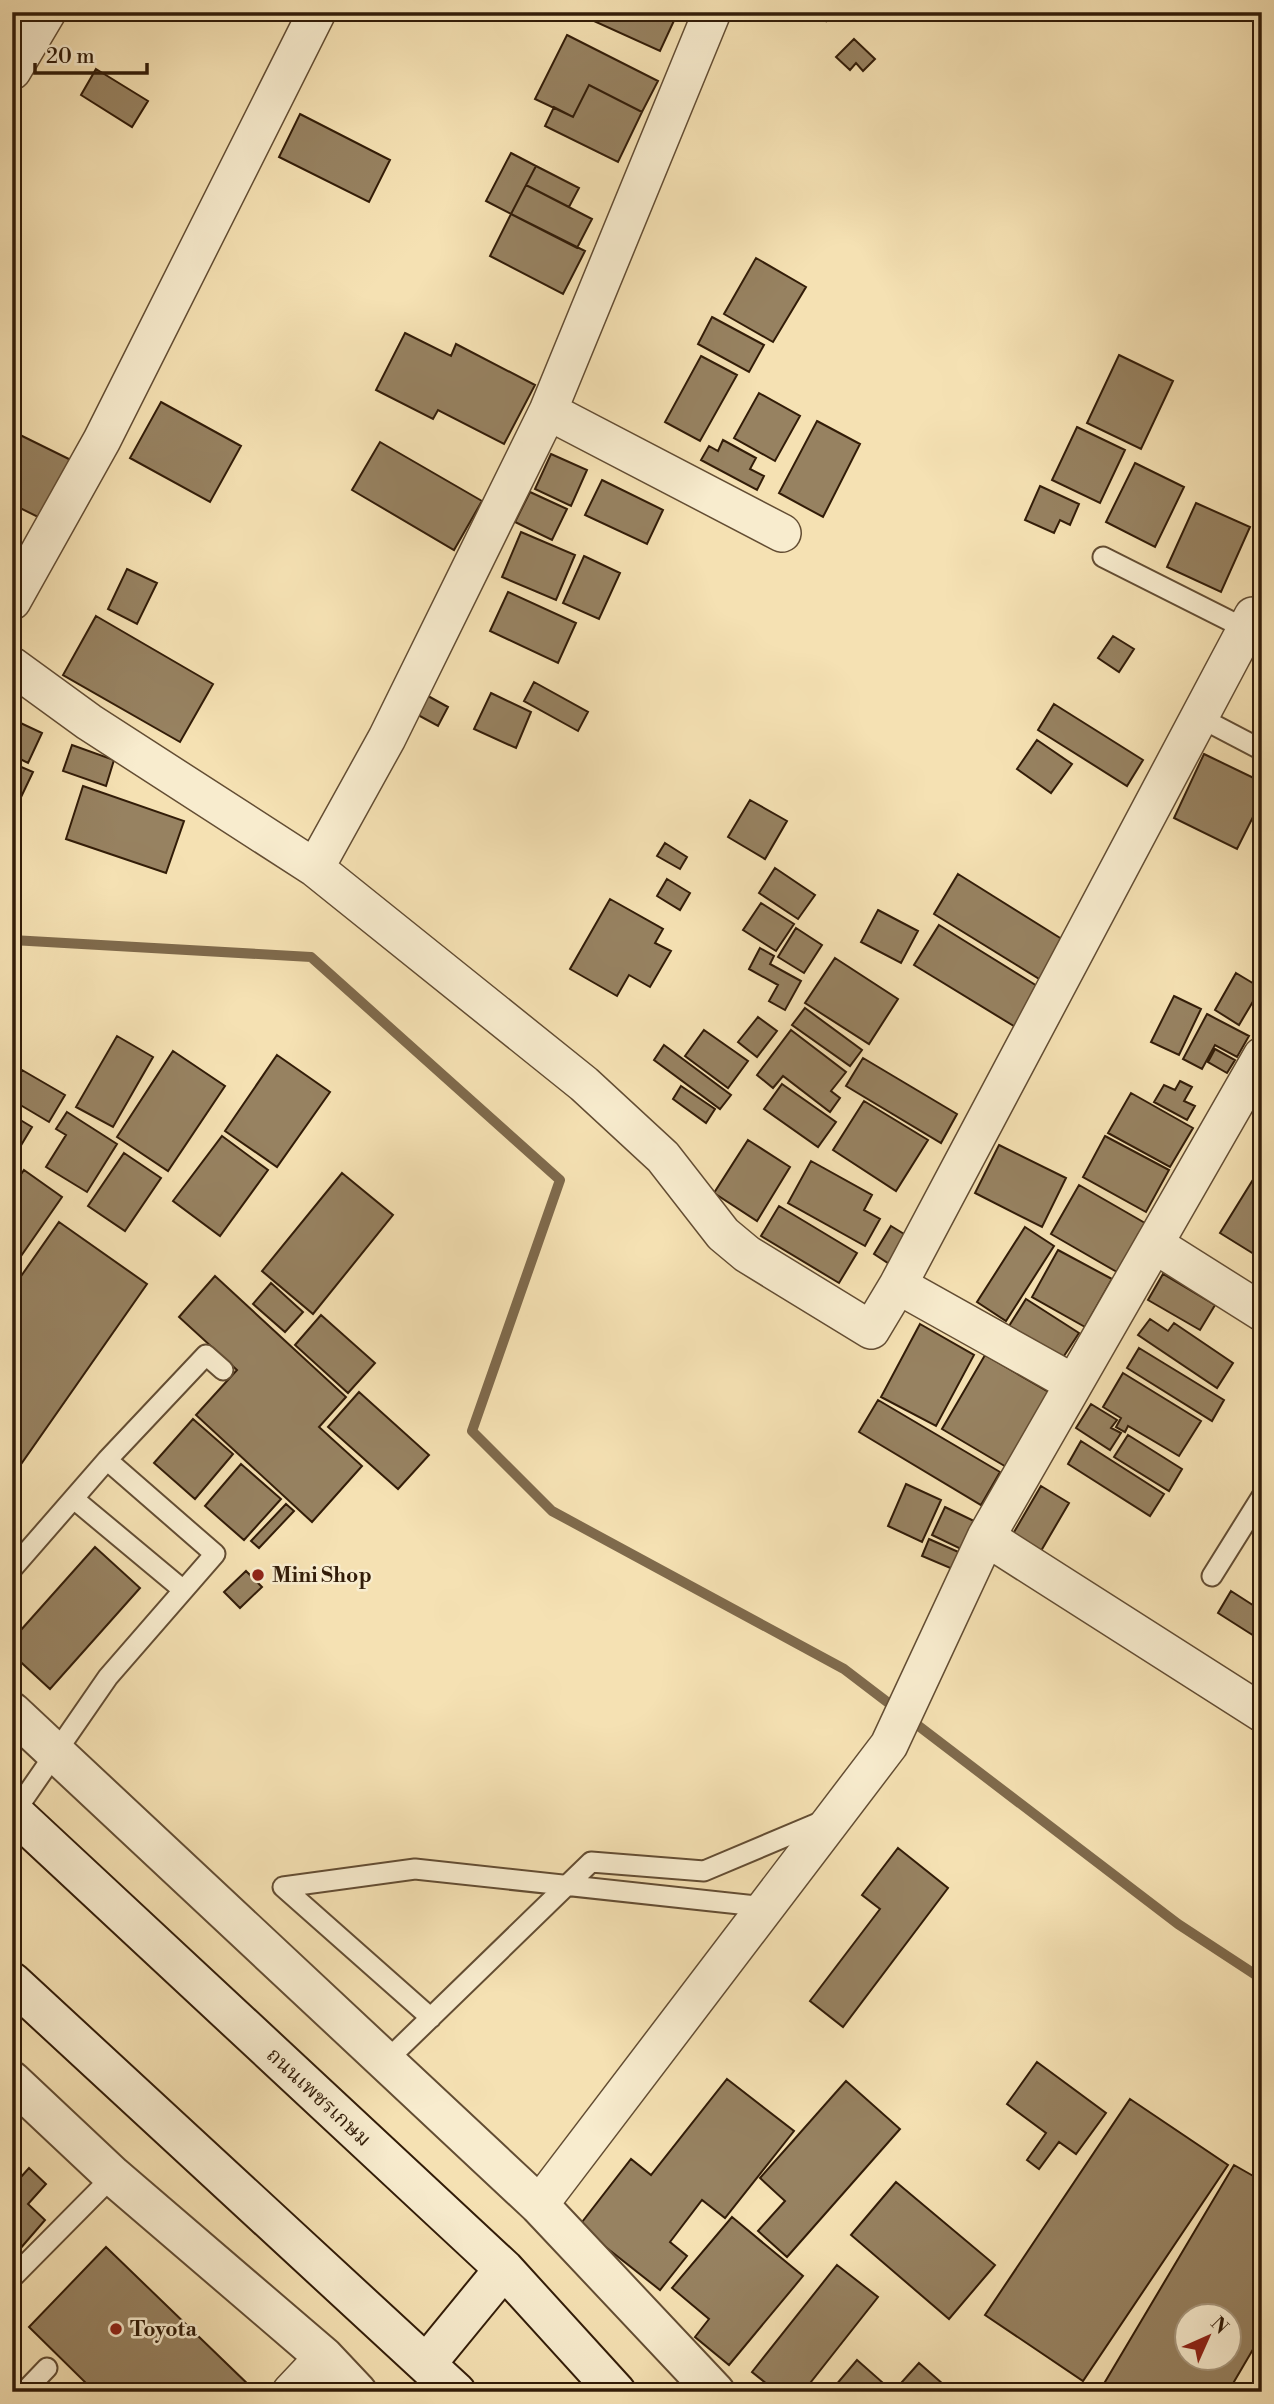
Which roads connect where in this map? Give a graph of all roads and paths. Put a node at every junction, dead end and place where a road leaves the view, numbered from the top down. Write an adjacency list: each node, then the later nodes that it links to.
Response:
1 (47, 12): 4 (street)
2 (317, 12): 8 (street)
3 (712, 12): 5 (street)
4 (12, 71)
5 (548, 411): 6 (street); 13 (street)
6 (782, 533)
7 (1103, 557): 9 (lane)
8 (12, 601)
9 (1254, 624): 11 (street)
10 (12, 666): 13 (street)
11 (1199, 717): 12 (lane); 16 (street)
12 (1262, 750)
13 (314, 868): 16 (street)
14 (1262, 1056): 15 (street)
15 (1154, 1244): 17 (street); 19 (street)
16 (898, 1285): 19 (street)
17 (1262, 1312)
18 (223, 1370): 20 (lane)
19 (1073, 1383): 23 (street)
20 (107, 1460): 22 (lane); 26 (lane)
21 (1262, 1496): 25 (lane)
22 (74, 1499): 24 (lane); 26 (lane)
23 (986, 1537): 28 (street); 31 (street)
24 (12, 1569)
25 (1212, 1576)
26 (182, 1589): 29 (lane)
27 (12, 1712): 29 (main road)
28 (1262, 1713)
29 (56, 1753): 30 (lane); 36 (main road)
30 (13, 1812): 40 (main road, ถนนเพชรเกษม)
31 (835, 1816): 32 (lane); 33 (street)
32 (566, 1886): 33 (lane); 35 (lane); 35 (lane)
33 (766, 1907): 39 (street)
34 (12, 1982): 43 (main road)
35 (431, 2018): 36 (lane)
36 (385, 2062): 39 (main road)
37 (12, 2081): 38 (main road)
38 (113, 2176): 41 (lane); 42 (main road)
39 (539, 2205): 50 (main road)
40 (504, 2269): 43 (main road); 49 (main road, ถนนเพชรเกษม)
41 (12, 2278)
42 (324, 2357): 46 (street); 47 (main road)
43 (427, 2363): 48 (main road)
44 (47, 2368): 45 (lane)
45 (24, 2392)
46 (291, 2392)
47 (357, 2392)
48 (456, 2392)
49 (616, 2392)
50 (715, 2392)

